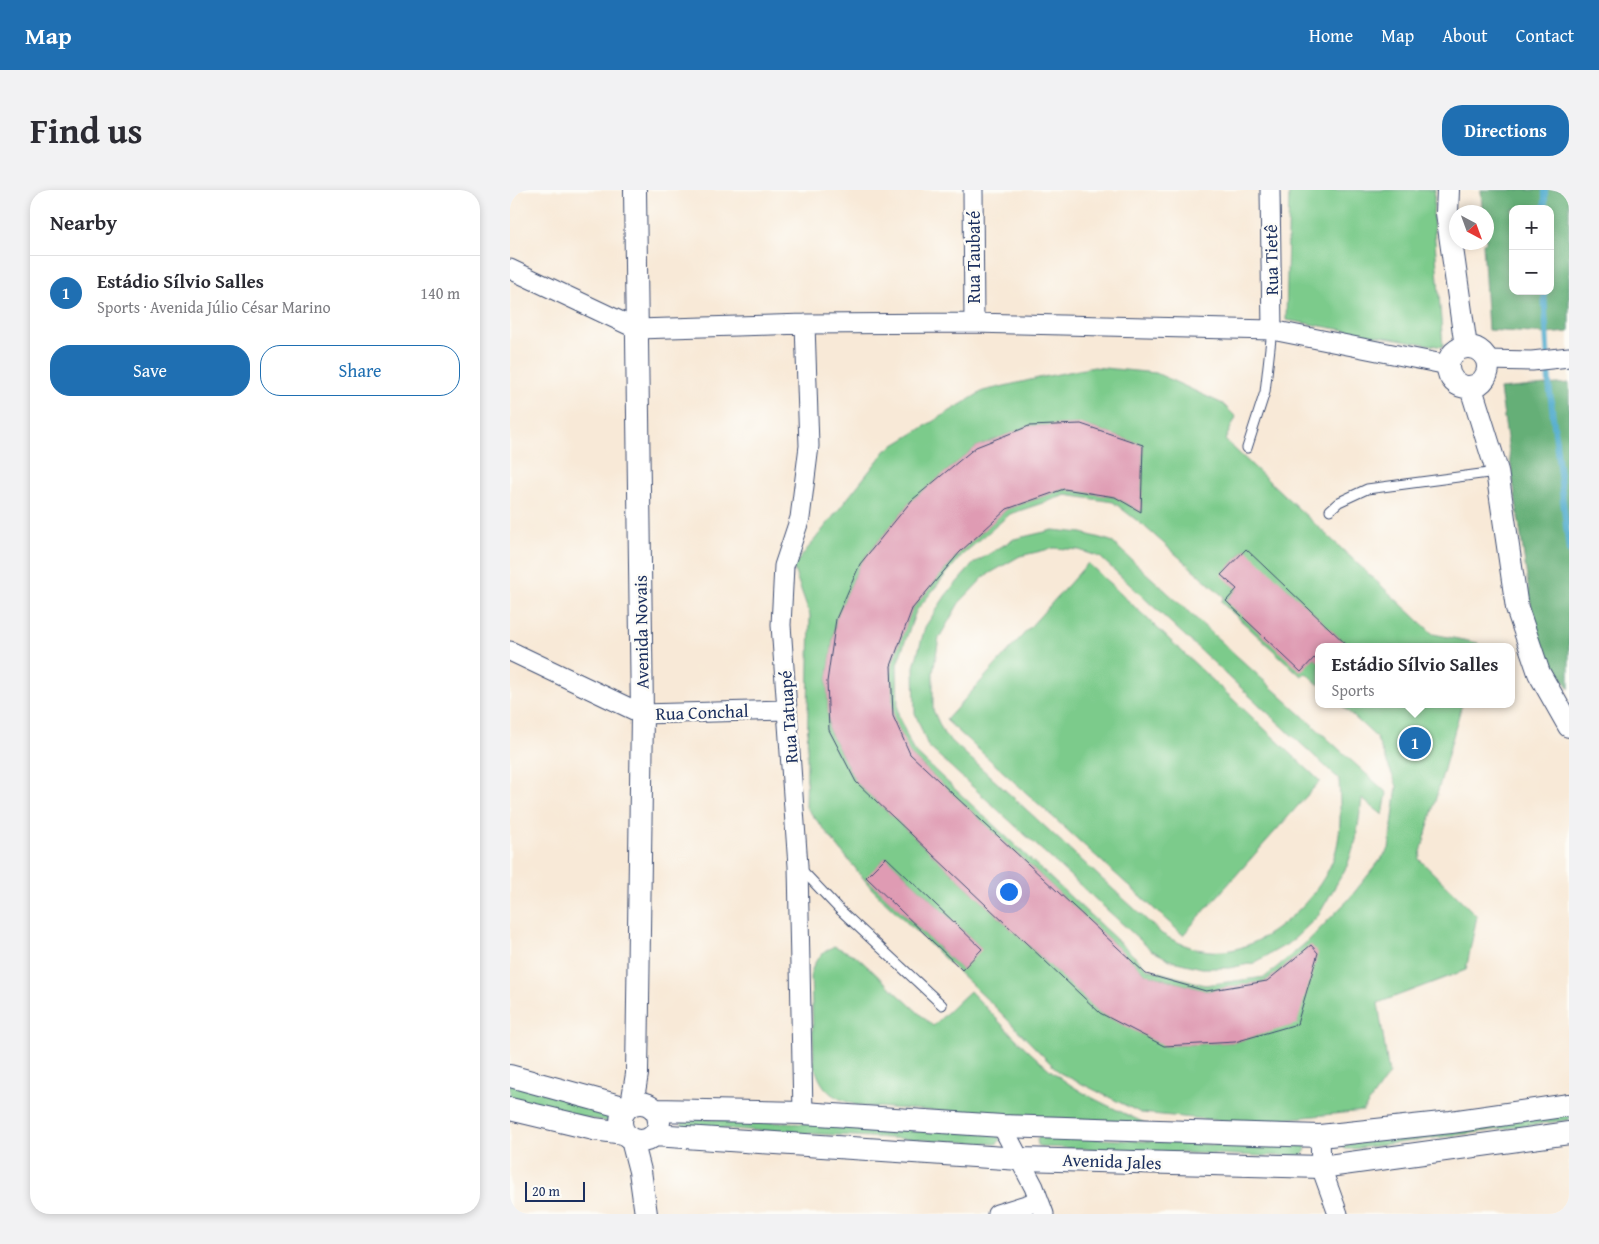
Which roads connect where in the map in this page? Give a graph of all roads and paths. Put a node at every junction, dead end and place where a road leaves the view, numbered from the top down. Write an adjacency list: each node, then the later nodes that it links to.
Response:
1 (635, 190): 8 (street, Avenida Novais)
2 (973, 190): 6 (street, Rua Taubaté)
3 (1270, 190): 9 (street, Rua Tietê)
4 (1448, 190): 10 (street)
5 (510, 269): 8 (street)
6 (974, 323): 7 (street); 9 (street)
7 (805, 324): 8 (street); 19 (street, Rua Tatuapé)
8 (637, 329): 20 (street, Avenida Novais)
9 (1272, 330): 13 (street); 15 (lane)
10 (1466, 347): 12 (street); 13 (street)
11 (1556, 359): 12 (street)
12 (1487, 360): 14 (street)
13 (1448, 365): 14 (street)
14 (1470, 388): 16 (street)
15 (1246, 448)
16 (1496, 472): 17 (lane); 21 (street)
17 (1330, 510)
18 (510, 651): 20 (street, Rua Conchal)
19 (787, 710): 20 (street, Rua Conchal); 22 (street, Rua Tatuapé)
20 (642, 714): 26 (street, Avenida Novais)
21 (1569, 726)
22 (798, 866): 23 (lane); 28 (street, Rua Tatuapé)
23 (942, 1005)
24 (510, 1076): 26 (street, Avenida Jales)
25 (1569, 1105): 31 (street, Avenida Jales)
26 (640, 1106): 28 (street, Avenida Jales); 32 (street); 32 (street)
27 (510, 1109): 32 (street, Avenida Jales)
28 (803, 1112): 29 (street, Avenida Jales)
29 (1002, 1126): 31 (street, Avenida Jales); 33 (street)
30 (1569, 1133): 34 (street, Avenida Jales)
31 (1320, 1136): 34 (street)
32 (639, 1137): 33 (street, Avenida Jales); 36 (street)
33 (1020, 1159): 34 (street, Avenida Jales); 35 (street)
34 (1321, 1167): 38 (street)
35 (1041, 1207): 37 (street)
36 (646, 1214)
37 (996, 1214)
38 (1338, 1214)

